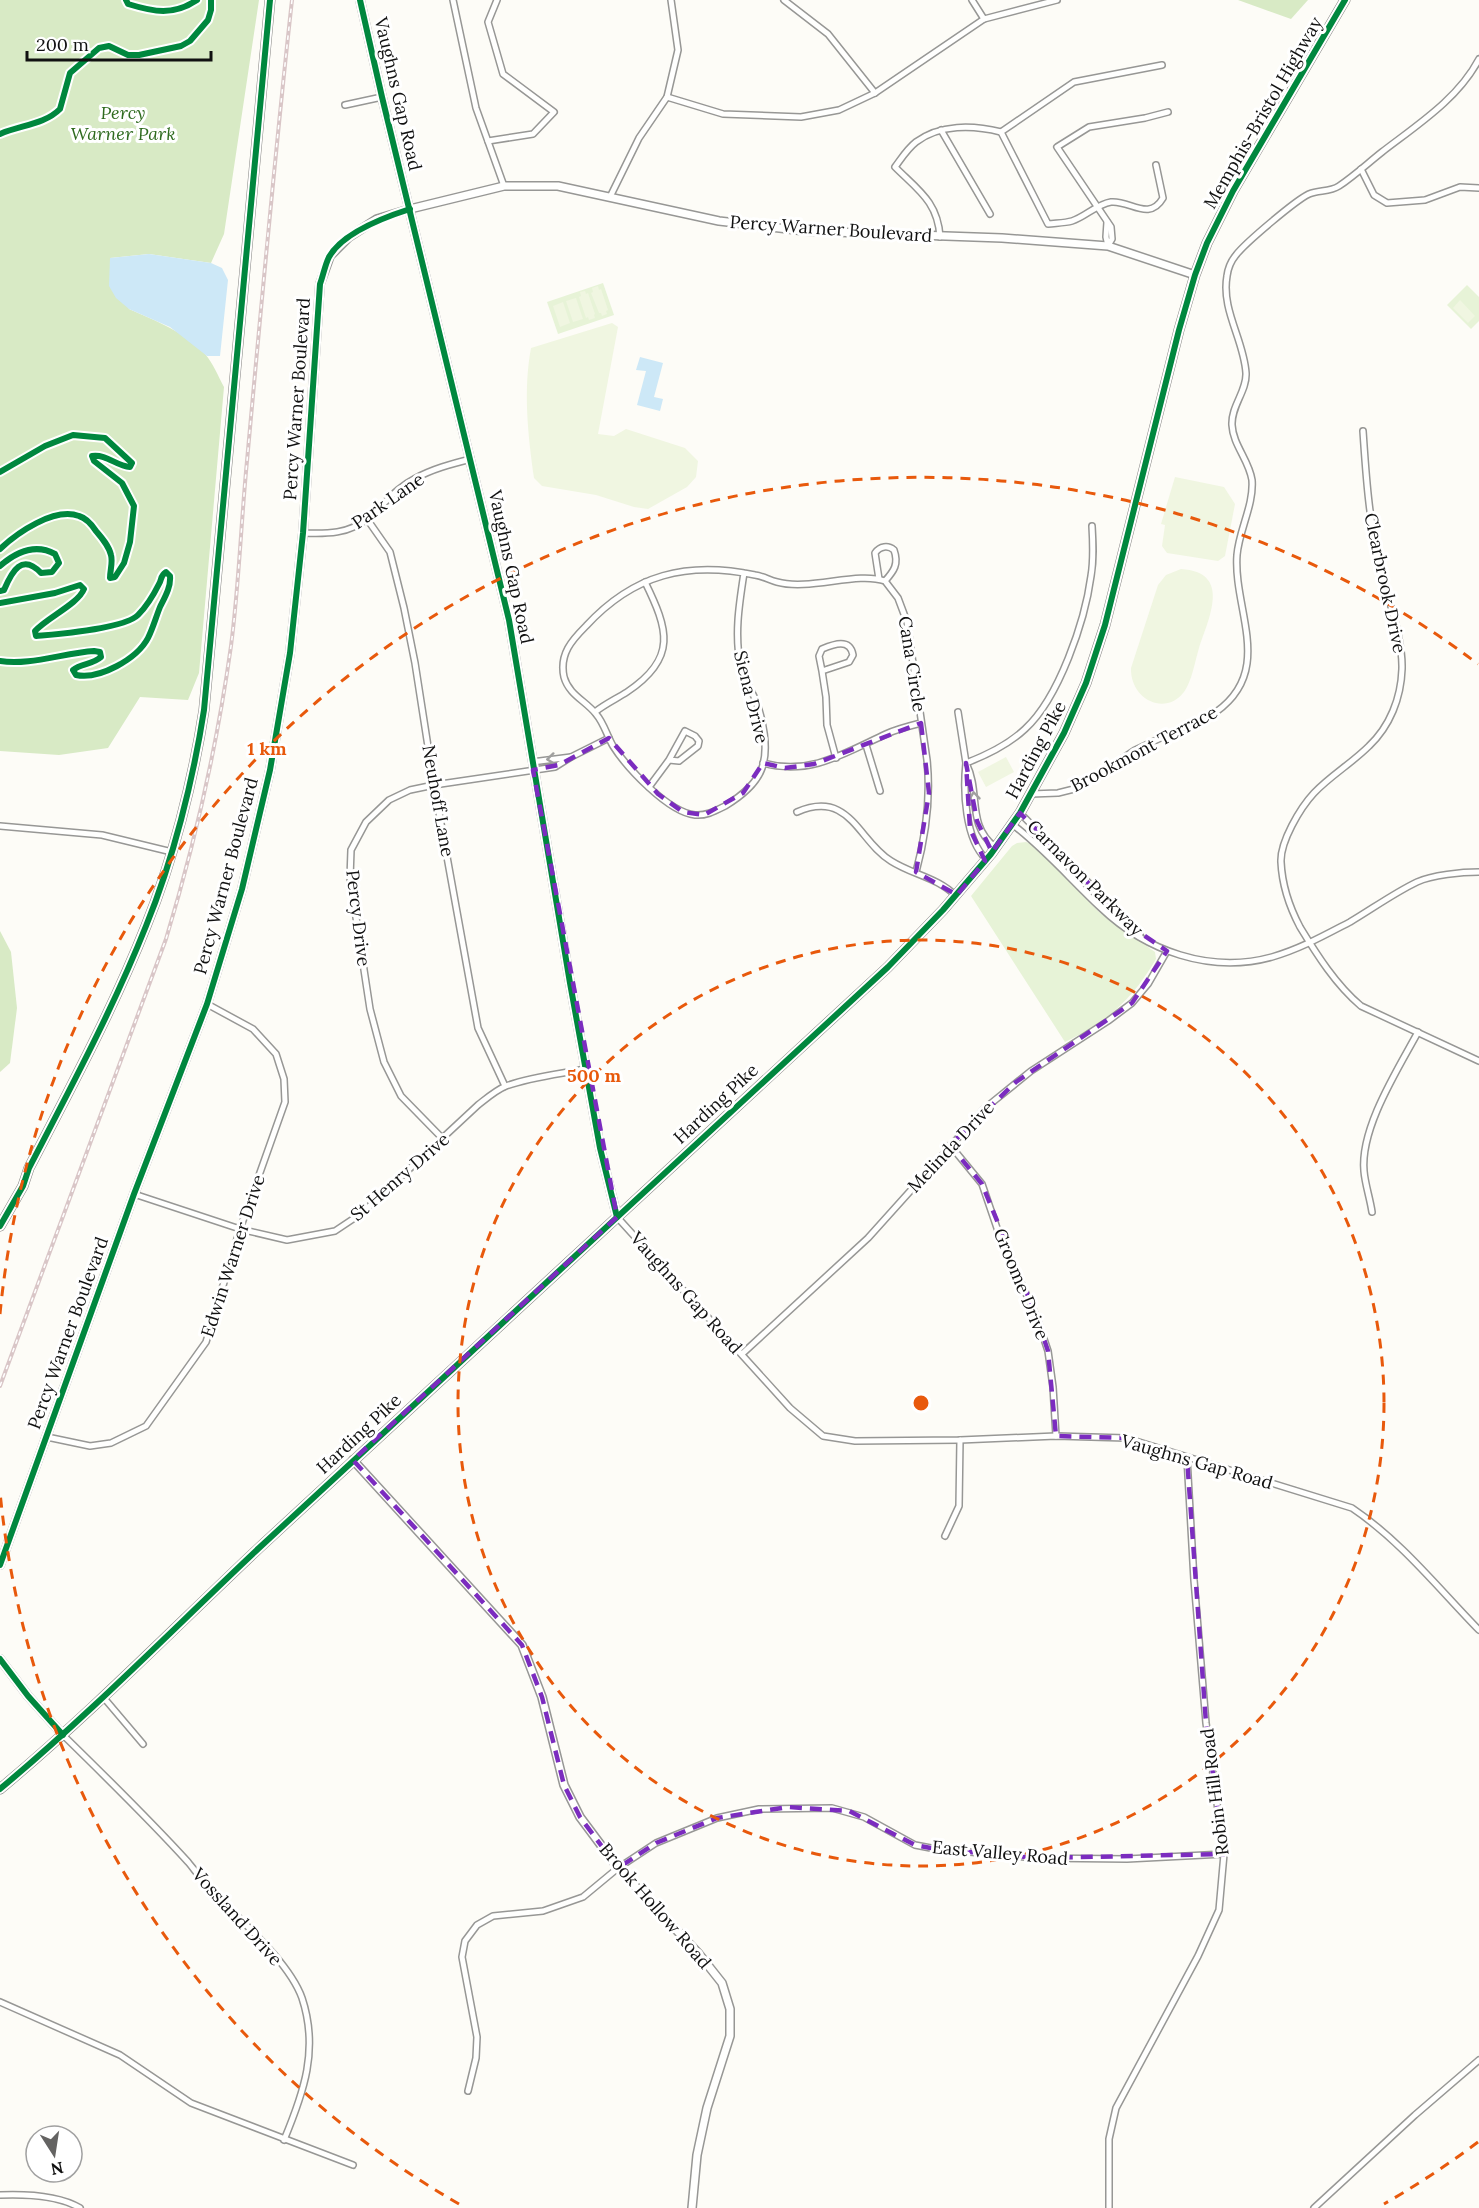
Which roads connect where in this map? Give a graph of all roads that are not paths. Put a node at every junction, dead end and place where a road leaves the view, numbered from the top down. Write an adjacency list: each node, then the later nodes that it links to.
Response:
1 (270, 0): 62 (main road)
2 (360, 0): 14 (street, Vaughns Gap Road)
3 (453, 0): 20 (street)
4 (497, 0): 20 (street)
5 (671, 0): 15 (street)
6 (784, 0): 13 (street)
7 (972, 0): 10 (street)
8 (1057, 0): 10 (street)
9 (1345, 0): 31 (main road, Memphis-Bristol Highway)
10 (984, 19): 13 (street)
11 (1479, 59): 22 (street, Brookmont Terrace)
12 (1162, 65): 19 (street)
13 (875, 93): 15 (street)
14 (382, 97): 16 (street); 27 (street, Vaughns Gap Road)
15 (667, 97): 25 (street)
16 (345, 105)
17 (1168, 112): 26 (street)
18 (941, 130): 19 (street); 28 (street); 29 (street)
19 (1001, 132): 26 (street)
20 (488, 141): 23 (street)
21 (1156, 165): 26 (street)
22 (1361, 169): 24 (street); 56 (street, Brookmont Terrace)
23 (504, 186): 25 (street, Percy Warner Boulevard); 27 (street, Percy Warner Boulevard)
24 (1479, 188)
25 (610, 197): 29 (street, Percy Warner Boulevard)
26 (1099, 207): 30 (street)
27 (410, 209): 33 (street, Vaughns Gap Road); 36 (street, Percy Warner Boulevard)
28 (990, 214)
29 (940, 237): 30 (street, Percy Warner Boulevard)
30 (1108, 245): 31 (street, Percy Warner Boulevard)
31 (1195, 275): 56 (main road, Harding Pike)
32 (1363, 431): 68 (street, Clearbrook Drive)
33 (471, 459): 34 (street, Park Lane); 49 (street, Vaughns Gap Road)
34 (367, 519): 36 (street, Park Lane); 53 (street, Neuhoff Lane)
35 (1092, 526): 51 (street)
36 (303, 533): 70 (street, Percy Warner Boulevard)
37 (744, 573): 38 (street); 39 (street); 50 (street, Siena Drive)
38 (882, 580): 38 (street); 43 (street, Cana Circle)
39 (645, 582): 41 (street); 41 (street)
40 (822, 671): 40 (street); 47 (street)
41 (595, 712): 44 (street, Siena Drive)
42 (958, 712): 51 (street)
43 (921, 723): 45 (street, Cana Circle); 64 (street)
44 (609, 738): 46 (street); 54 (street, Siena Drive)
45 (866, 745): 47 (street, Cana Circle); 55 (street)
46 (571, 757): 49 (street, one-way to 49); 52 (street, Percy Drive)
47 (836, 758): 50 (street, Cana Circle)
48 (669, 760): 48 (street); 54 (street)
49 (532, 762): 52 (street, Vaughns Gap Road)
50 (764, 763): 54 (street, Siena Drive)
51 (966, 763): 61 (street, one-way to 51); 63 (street)
52 (533, 770): 53 (street, Percy Drive); 73 (street, Vaughns Gap Road)
53 (434, 785): 74 (street, Neuhoff Lane); 75 (street, Percy Drive)
54 (649, 787)
55 (880, 791)
56 (1031, 794): 58 (main road, Harding Pike)
57 (797, 812): 64 (street)
58 (1020, 813): 59 (main road, Harding Pike); 67 (street, Carnavon Parkway)
59 (1012, 824): 61 (main road, Harding Pike); 67 (street, Carnavon Parkway)
60 (0, 826): 62 (street)
61 (995, 847): 63 (main road, Harding Pike)
62 (172, 852): 80 (main road)
63 (986, 859): 66 (main road, Harding Pike)
64 (916, 872): 66 (street)
65 (1479, 872): 68 (street, Carnavon Parkway)
66 (956, 896): 79 (main road, Harding Pike)
67 (1151, 943): 69 (street, Carnavon Parkway)
68 (1310, 943): 69 (street, Carnavon Parkway); 71 (street, Clearbrook Drive)
69 (1167, 951): 76 (street, Melinda Drive)
70 (207, 1004): 77 (street, Percy Warner Boulevard); 81 (street, Edwin Warner Drive)
71 (1418, 1032): 72 (street, Clearbrook Drive); 78 (street)
72 (1479, 1061)
73 (585, 1069): 74 (street, St Henry Drive); 79 (street, Vaughns Gap Road)
74 (505, 1086): 75 (street, St Henry Drive)
75 (443, 1139): 81 (street, St Henry Drive)
76 (950, 1145): 82 (street, Melinda Drive); 83 (street, Groome Drive)
77 (134, 1194): 81 (street, St Henry Drive); 84 (street, Percy Warner Boulevard)
78 (1372, 1212)
79 (617, 1217): 82 (street, Vaughns Gap Road); 87 (main road, Harding Pike)
80 (0, 1226)
81 (240, 1229): 84 (street, Edwin Warner Drive)
82 (742, 1354): 85 (street, Vaughns Gap Road)
83 (1056, 1436): 85 (street, Vaughns Gap Road); 86 (street, Vaughns Gap Road)
84 (47, 1437): 89 (street, Percy Warner Boulevard)
85 (960, 1440): 88 (street)
86 (1187, 1458): 90 (street, Vaughns Gap Road); 96 (street, Robin Hill Road)
87 (353, 1461): 92 (main road, Harding Pike); 97 (street, Brook Hollow Road)
88 (945, 1536)
89 (0, 1565)
90 (1479, 1630)
91 (0, 1659): 93 (street)
92 (104, 1698): 93 (main road, Harding Pike); 94 (street)
93 (63, 1735): 95 (main road, Harding Pike); 101 (street, Vossland Drive)
94 (143, 1744)
95 (0, 1789)
96 (1224, 1854): 97 (street, East Valley Road); 106 (street, Robin Hill Road)
97 (618, 1868): 100 (street, East Valley Road); 105 (street, Brook Hollow Road)
98 (0, 2002): 101 (street)
99 (1479, 2060): 107 (street)
100 (468, 2091)
101 (284, 2140): 102 (street)
102 (353, 2165)
103 (0, 2195): 104 (street)
104 (80, 2208)
105 (692, 2208)
106 (1109, 2208)
107 (1314, 2208)

